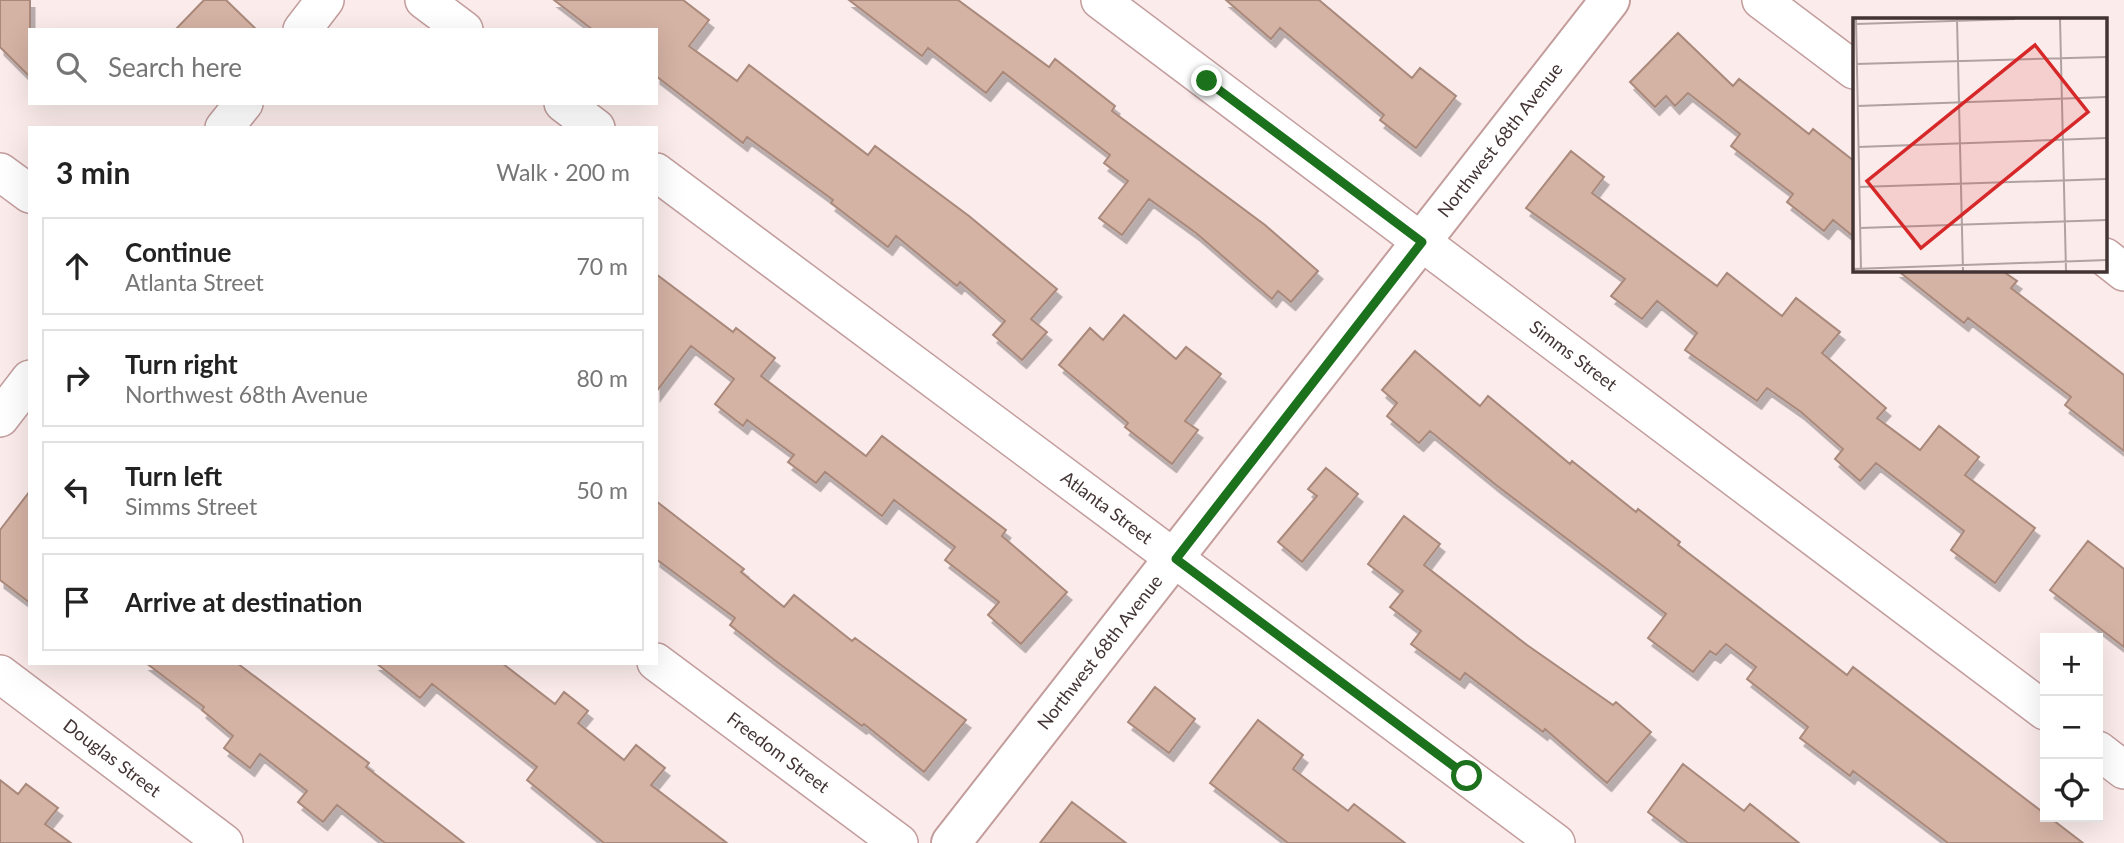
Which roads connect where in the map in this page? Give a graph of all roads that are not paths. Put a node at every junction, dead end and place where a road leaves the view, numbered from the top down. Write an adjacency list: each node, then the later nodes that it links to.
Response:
1 (325, 0): 6 (street)
2 (424, 0): 7 (street)
3 (1100, 0): 16 (street, Simms Street)
4 (1611, 0): 16 (street, Northwest 68th Avenue)
5 (1761, 0): 8 (street)
6 (304, 28)
7 (461, 28)
8 (1853, 69)
9 (242, 105): 11 (street)
10 (566, 105): 12 (street)
11 (226, 126)
12 (593, 126)
13 (0, 172): 15 (street)
14 (658, 173): 21 (street, Atlanta Street)
15 (28, 193)
16 (1422, 242): 21 (street, Northwest 68th Avenue); 24 (street, Simms Street)
17 (2106, 258): 18 (street)
18 (2124, 272)
19 (28, 382): 20 (street)
20 (0, 418)
21 (1176, 559): 29 (street, Northwest 68th Avenue); 30 (street, Atlanta Street)
22 (658, 663): 28 (street, Freedom Street)
23 (0, 674): 27 (street, Douglas Street)
24 (2040, 707)
25 (2103, 755): 26 (street)
26 (2124, 770)
27 (225, 843)
28 (899, 843)
29 (951, 843)
30 (1556, 843)

